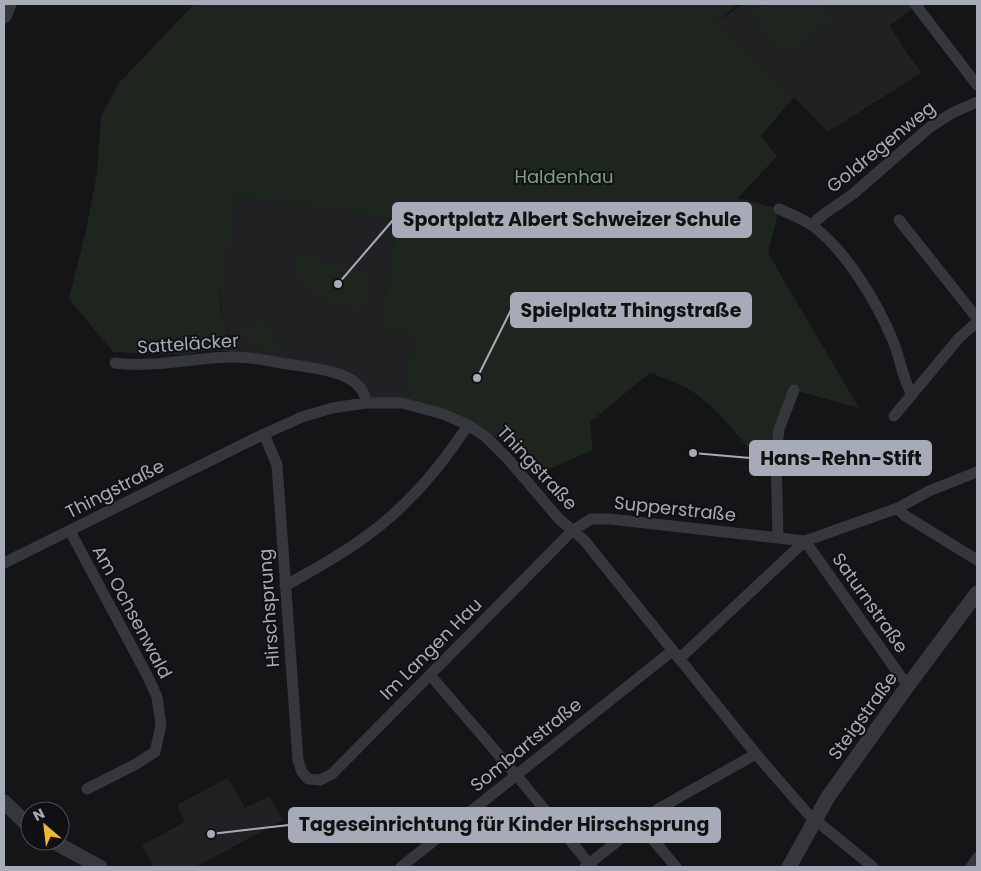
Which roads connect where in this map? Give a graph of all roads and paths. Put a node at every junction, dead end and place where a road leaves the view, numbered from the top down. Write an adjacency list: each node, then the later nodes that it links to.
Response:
1 (914, 4): 2 (street)
2 (977, 86)
3 (977, 102): 6 (street, Goldregenweg)
4 (779, 209): 6 (street)
5 (899, 220): 7 (street)
6 (811, 225): 11 (street)
7 (977, 318)
8 (977, 322): 11 (street)
9 (115, 363): 12 (street, Satteläcker)
10 (794, 390): 20 (street)
11 (912, 395): 13 (street)
12 (366, 403): 14 (street, Thingstraße); 15 (street, Thingstraße)
13 (894, 416)
14 (468, 425): 18 (street, Thingstraße); 24 (street)
15 (264, 434): 19 (street, Thingstraße); 24 (street, Hirschsprung)
16 (977, 472): 17 (street, Supperstraße)
17 (898, 508): 21 (street, Supperstraße); 22 (street)
18 (572, 530): 20 (street, Supperstraße); 26 (street, Thingstraße); 27 (street, Im Langen Hau)
19 (70, 531): 23 (street, Thingstraße); 32 (street, Am Ochsenwald)
20 (778, 537): 21 (street, Supperstraße)
21 (805, 541): 26 (street, Sombartstraße); 28 (street, Saturnstraße)
22 (977, 560)
23 (4, 563)
24 (285, 586): 31 (street, Hirschsprung)
25 (977, 593): 28 (street, Steigstraße)
26 (676, 655): 29 (street, Thingstraße); 30 (street, Sombartstraße)
27 (430, 675): 30 (street); 31 (street, Im Langen Hau)
28 (909, 684): 35 (street, Steigstraße)
29 (756, 754): 35 (street, Thingstraße); 36 (street)
30 (517, 776): 39 (street); 41 (street, Sombartstraße)
31 (308, 779)
32 (87, 789)
33 (4, 802): 34 (street)
34 (20, 817)
35 (815, 819): 43 (street, Steigstraße); 44 (street, Thingstraße)
36 (639, 823): 39 (street); 42 (street)
37 (70, 851): 40 (street)
38 (977, 858): 45 (street)
39 (589, 866)
40 (100, 867)
41 (401, 867)
42 (676, 867)
43 (789, 867)
44 (873, 867)
45 (970, 867)

